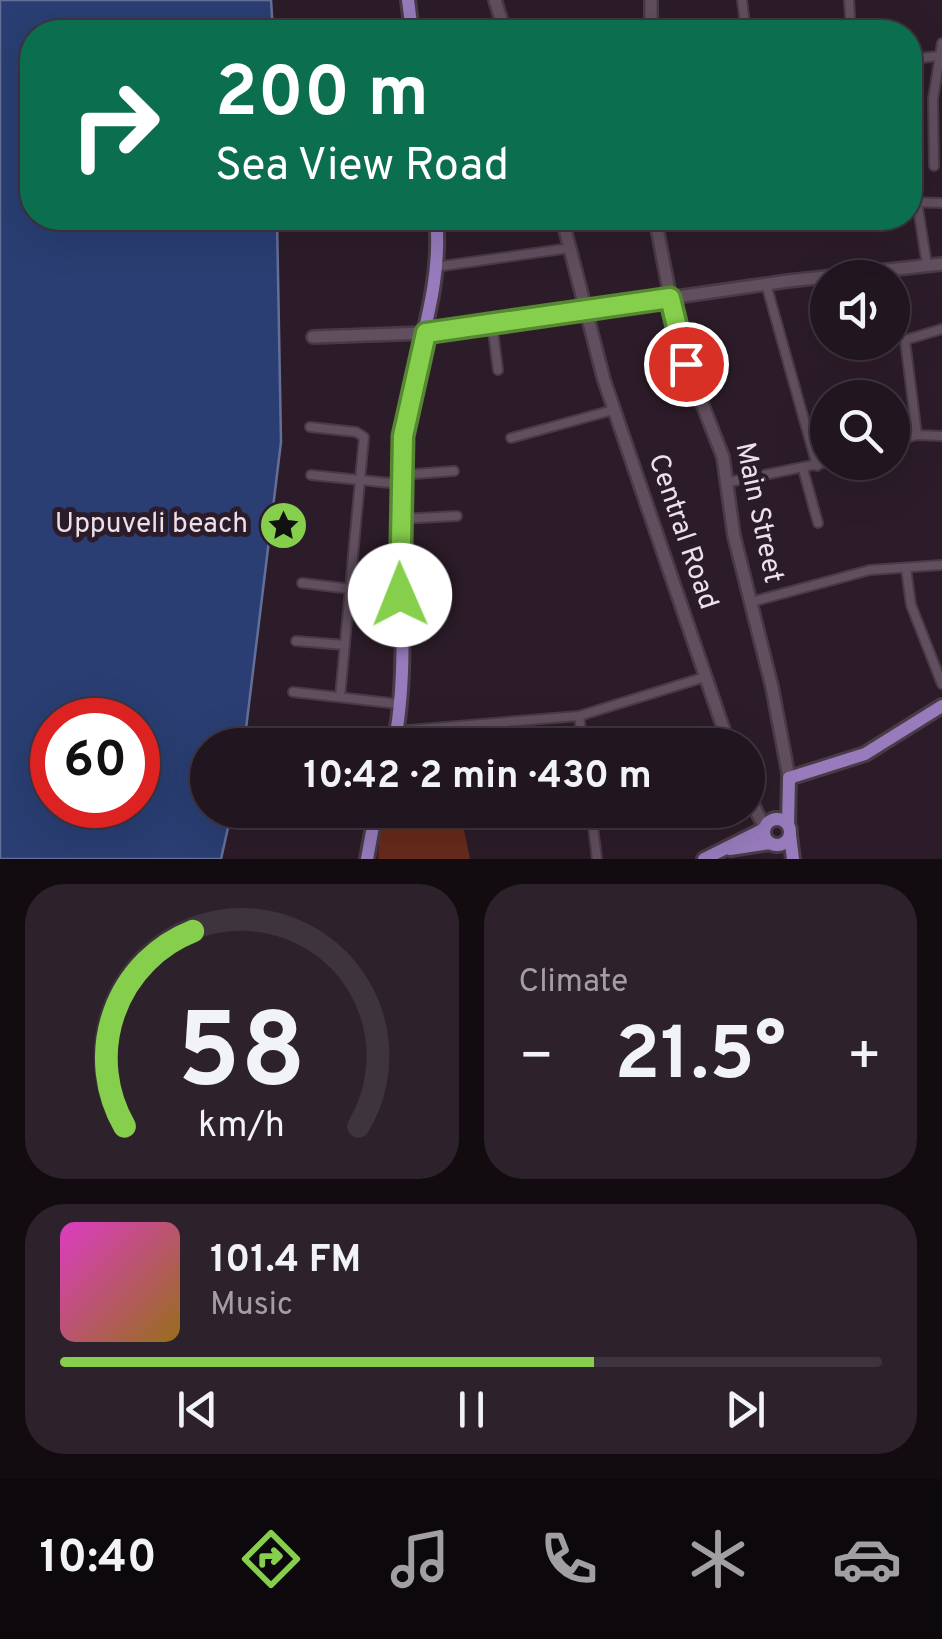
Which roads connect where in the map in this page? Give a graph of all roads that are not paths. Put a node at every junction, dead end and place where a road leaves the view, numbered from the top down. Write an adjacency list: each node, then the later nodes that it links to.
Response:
1 (942, 43): 2 (street)
2 (940, 56): 3 (street)
3 (937, 100): 4 (street)
4 (934, 166)
5 (436, 230): 12 (main road)
6 (565, 230): 9 (main road, Central Road)
7 (657, 230): 16 (main road, Main Street)
8 (920, 230): 11 (street)
9 (570, 248): 12 (street); 17 (main road, Central Road)
10 (942, 264): 11 (main road)
11 (928, 266): 13 (main road)
12 (436, 267): 20 (main road)
13 (910, 268)
14 (810, 279): 15 (main road)
15 (766, 284): 16 (main road); 29 (street)
16 (670, 298): 17 (main road); 36 (main road, Main Street)
17 (584, 312): 18 (main road); 23 (main road, Central Road)
18 (492, 324): 20 (main road); 22 (street)
19 (942, 329): 25 (street)
20 (426, 333): 21 (main road); 35 (main road)
21 (313, 337)
22 (498, 370)
23 (613, 410): 28 (street); 48 (main road, Central Road)
24 (310, 427): 34 (street)
25 (917, 435): 26 (street); 27 (street)
26 (942, 436)
27 (910, 437)
28 (511, 438)
29 (810, 441)
30 (810, 468): 31 (street)
31 (803, 469): 36 (street); 39 (street)
32 (454, 471): 35 (street)
33 (311, 475): 34 (street)
34 (361, 480): 35 (street); 43 (street)
35 (400, 480): 38 (main road)
36 (729, 482): 45 (main road, Main Street)
37 (457, 516): 38 (street)
38 (400, 519): 44 (main road)
39 (818, 522)
40 (942, 565): 41 (street)
41 (906, 568): 45 (street); 49 (street)
42 (302, 583): 43 (street)
43 (350, 589): 44 (street); 47 (street)
44 (400, 595): 52 (main road)
45 (751, 602): 59 (main road, Main Street)
46 (296, 641): 47 (street)
47 (345, 645): 51 (street)
48 (706, 677): 54 (street); 58 (main road, Central Road)
49 (942, 684)
50 (293, 692): 51 (street)
51 (340, 697): 52 (street)
52 (399, 704): 55 (main road)
53 (942, 706): 59 (main road)
54 (579, 716): 56 (street); 57 (street)
55 (397, 728)
56 (454, 728)
57 (581, 728)
58 (723, 728)
59 (788, 778): 63 (main road, Main Street); 64 (main road)
60 (765, 824): 64 (main road)
61 (373, 828): 65 (main road)
62 (593, 828): 66 (street)
63 (789, 830): 64 (main road); 64 (main road); 69 (main road, Main Street)
64 (769, 831): 67 (main road); 68 (main road)
65 (367, 859)
66 (597, 859)
67 (704, 859)
68 (781, 859)
69 (793, 859)

